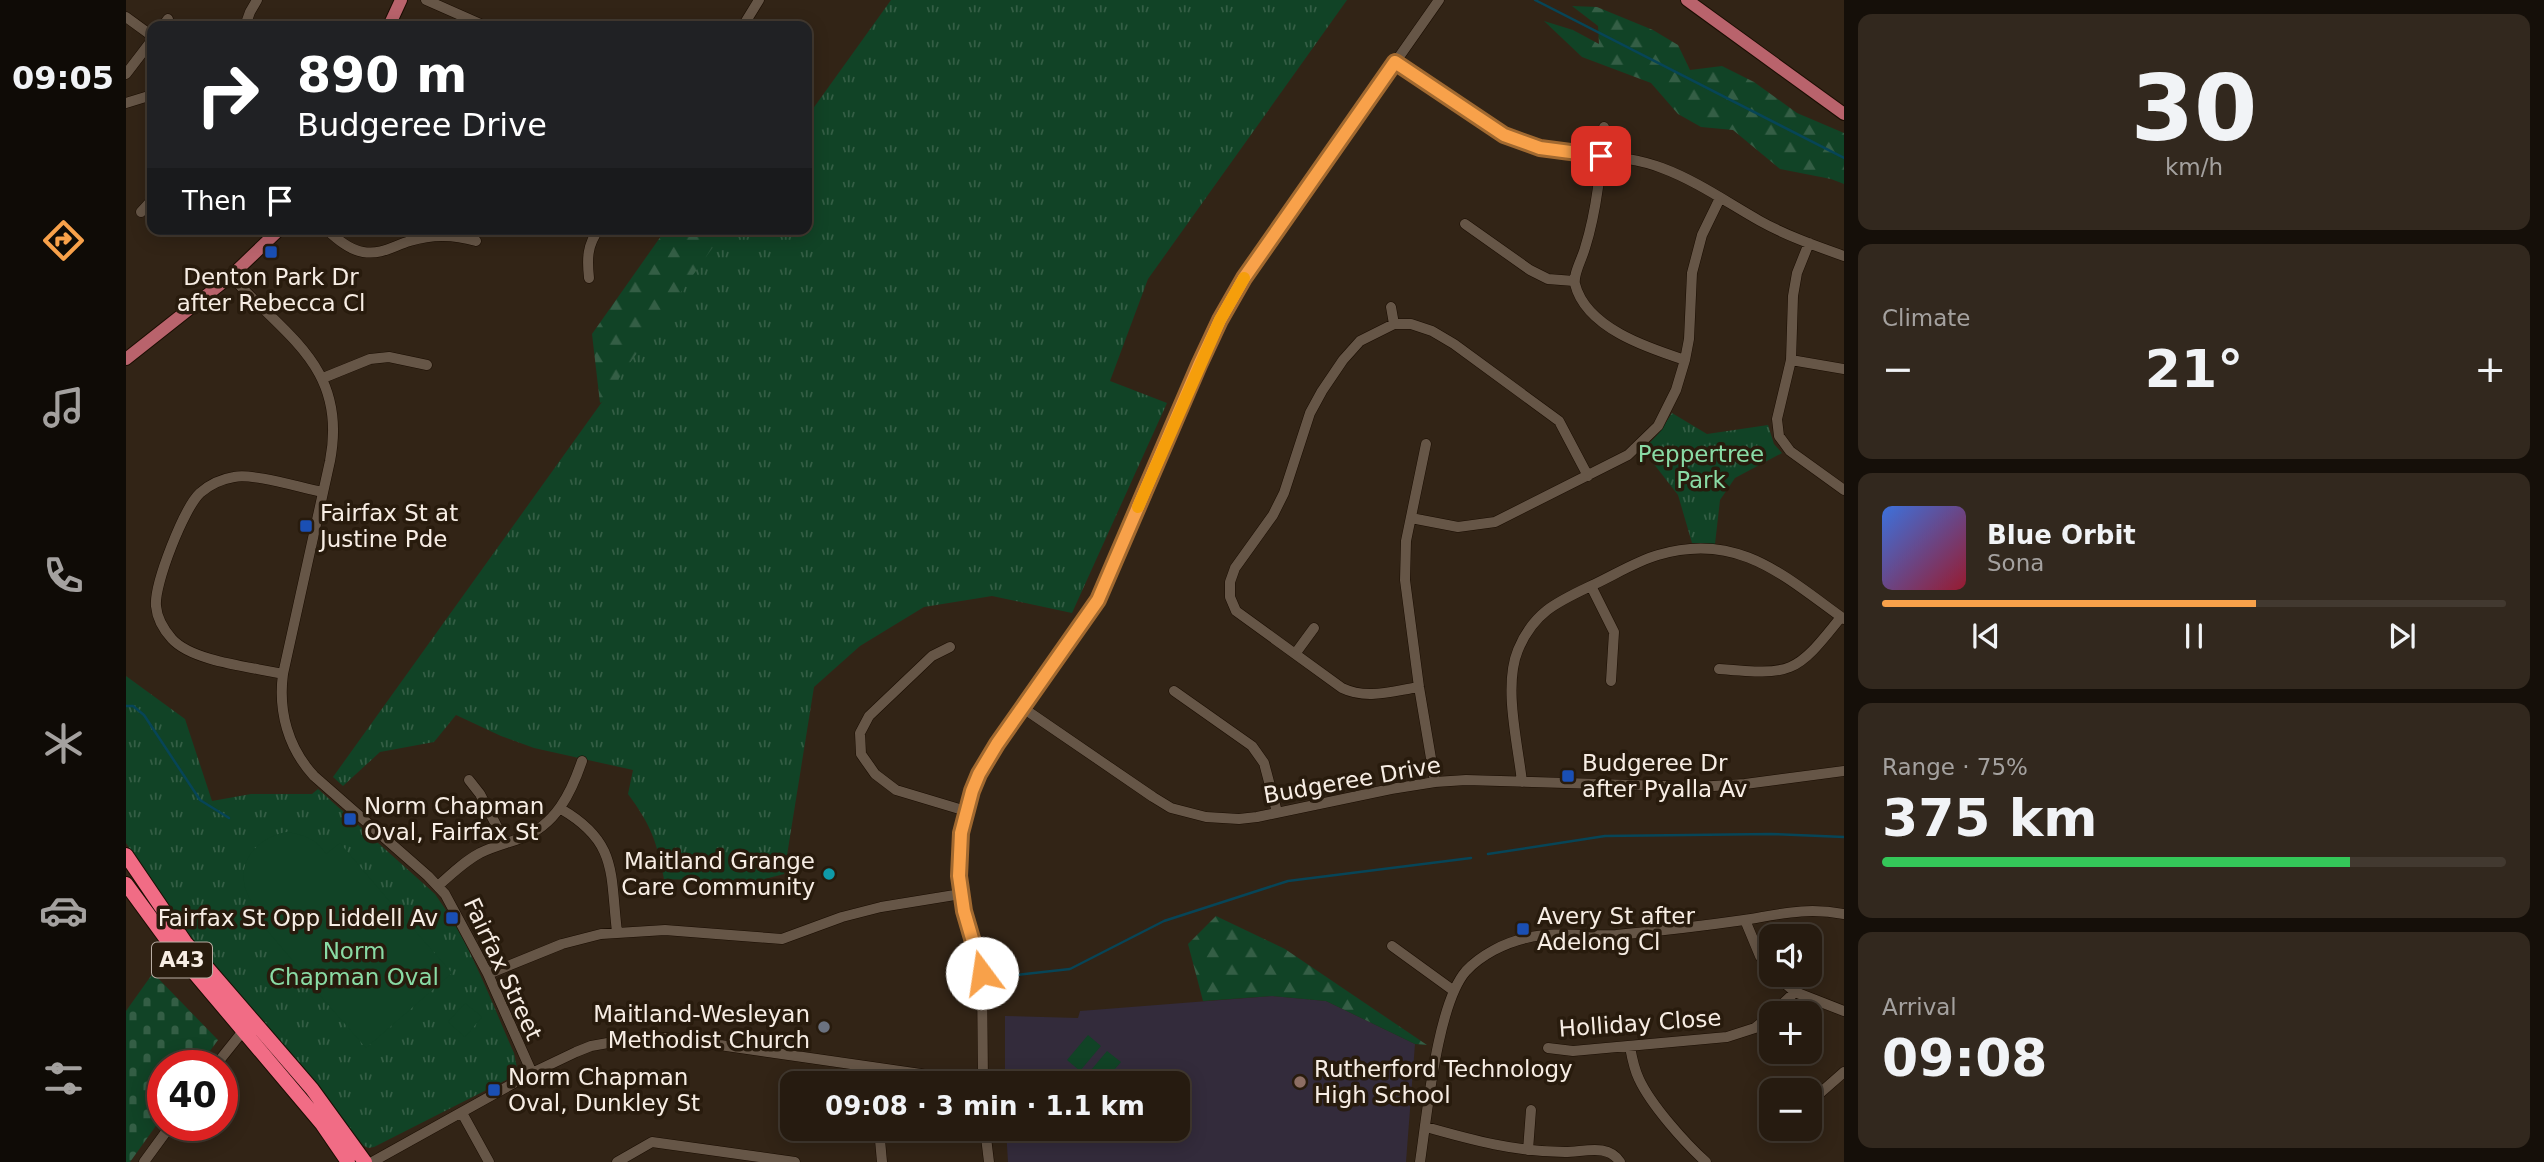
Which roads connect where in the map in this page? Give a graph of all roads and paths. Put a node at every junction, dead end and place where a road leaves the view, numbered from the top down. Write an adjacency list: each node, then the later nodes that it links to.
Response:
1 (257, 0): 8 (street)
2 (401, 0): 9 (main road)
3 (426, 0): 10 (street)
4 (759, 0): 11 (street)
5 (1439, 0): 14 (street)
6 (1687, 0): 18 (main road)
7 (126, 17): 12 (street)
8 (247, 21)
9 (391, 21)
10 (474, 21)
11 (746, 21)
12 (147, 34)
13 (147, 45): 15 (street)
14 (1395, 62): 20 (street); 59 (street)
15 (126, 74)
16 (147, 97): 17 (street)
17 (126, 103)
18 (1844, 114)
19 (1604, 127): 20 (street)
20 (1601, 156): 21 (street); 35 (street)
21 (1720, 198): 31 (street); 39 (street)
22 (147, 205): 23 (street)
23 (141, 212)
24 (1465, 224): 35 (street)
25 (274, 235): 33 (main road)
26 (333, 235): 29 (street)
27 (408, 235): 29 (street)
28 (594, 235): 34 (street)
29 (409, 241): 30 (street)
30 (476, 241)
31 (1809, 243): 32 (street); 40 (street)
32 (1844, 256)
33 (231, 276): 38 (main road); 43 (street, Fairfax Street)
34 (589, 278)
35 (1574, 281): 39 (street)
36 (1391, 307): 37 (street)
37 (1394, 324): 45 (street); 53 (street)
38 (126, 359)
39 (1685, 360): 45 (street)
40 (1791, 360): 42 (street); 46 (street)
41 (427, 365): 43 (street)
42 (1844, 369)
43 (323, 378): 47 (street, Fairfax Street)
44 (1426, 443): 48 (street)
45 (1588, 476): 48 (street)
46 (1844, 490)
47 (323, 492): 55 (street, Fairfax Street); 55 (street)
48 (1411, 518): 57 (street)
49 (1591, 586): 50 (street); 56 (street); 64 (street)
50 (1842, 618): 54 (street)
51 (1314, 628): 53 (street)
52 (950, 647): 66 (street)
53 (1296, 654): 57 (street)
54 (1719, 670)
55 (283, 674): 71 (street, Fairfax Street)
56 (1611, 681)
57 (1419, 687): 63 (street)
58 (1174, 691): 67 (street)
59 (1023, 708): 66 (street); 67 (street, Budgeree Drive)
60 (582, 761): 65 (street)
61 (1844, 771): 64 (street, Budgeree Drive)
62 (469, 780): 68 (street)
63 (1435, 782): 64 (street, Budgeree Drive); 67 (street, Budgeree Drive)
64 (1522, 782)
65 (561, 809): 68 (street); 75 (street)
66 (966, 811): 72 (street)
67 (1277, 812)
68 (505, 842): 71 (street)
69 (126, 855): 86 (highway, A43)
70 (126, 884): 85 (highway, A43)
71 (438, 886): 78 (street, Fairfax Street)
72 (961, 894): 75 (street); 92 (street)
73 (1844, 914): 74 (street)
74 (1745, 920): 77 (street); 80 (street)
75 (617, 932): 78 (street)
76 (1392, 946): 80 (street)
77 (1759, 954)
78 (488, 974): 94 (street, Fairfax Street)
79 (1789, 987): 81 (street)
80 (1454, 990): 98 (street)
81 (1795, 992): 82 (street, Holliday Close); 83 (street)
82 (1786, 1001)
83 (1844, 1011)
84 (1759, 1024): 87 (street, Holliday Close)
85 (243, 1031): 86 (highway); 89 (street); 104 (highway, A43)
86 (266, 1035): 105 (highway, A43)
87 (1630, 1047): 88 (street, Holliday Close); 114 (street)
88 (1548, 1048)
89 (228, 1050)
90 (876, 1068): 91 (street); 94 (street)
91 (897, 1071)
92 (983, 1071)
93 (1844, 1072): 95 (street)
94 (532, 1073): 97 (street)
95 (1822, 1091)
96 (1531, 1110): 102 (street)
97 (461, 1113): 106 (street); 107 (street)
98 (1426, 1127): 102 (street); 112 (street)
99 (159, 1141): 103 (street)
100 (880, 1141): 110 (street)
101 (986, 1141): 111 (street)
102 (1528, 1150): 113 (street)
103 (144, 1162)
104 (348, 1162)
105 (365, 1162)
106 (372, 1162)
107 (489, 1162)
108 (617, 1162): 109 (street)
109 (795, 1162)
110 (882, 1162)
111 (989, 1162)
112 (1420, 1162)
113 (1620, 1162)
114 (1706, 1162)

